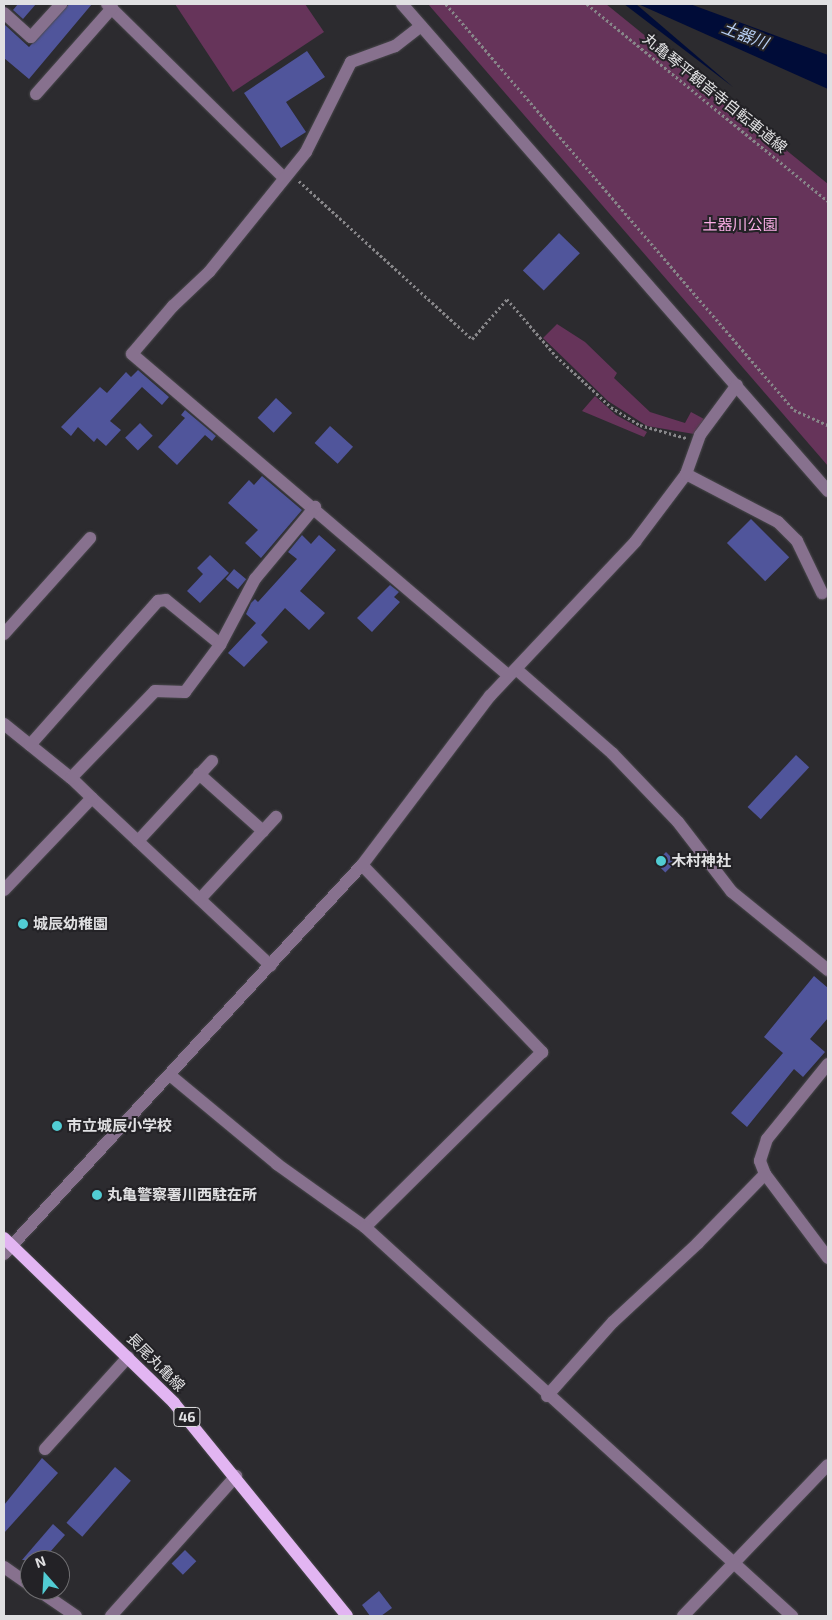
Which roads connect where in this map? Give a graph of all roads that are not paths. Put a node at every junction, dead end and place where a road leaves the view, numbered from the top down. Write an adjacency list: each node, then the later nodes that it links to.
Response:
1 (61, 4): 4 (street)
2 (402, 4): 5 (street)
3 (110, 6): 6 (street); 7 (street)
4 (4, 13)
5 (421, 26): 7 (street); 8 (street)
6 (36, 94)
7 (283, 177): 11 (street)
8 (737, 385): 9 (street); 10 (street)
9 (686, 474): 13 (street); 16 (street)
10 (828, 491)
11 (315, 507): 15 (street); 16 (street)
12 (90, 538): 14 (street)
13 (822, 593)
14 (4, 634)
15 (220, 644): 18 (street); 21 (street)
16 (512, 672): 26 (street); 30 (street)
17 (4, 724): 18 (street)
18 (30, 745): 21 (street)
19 (212, 761): 20 (street)
20 (199, 774): 24 (street); 25 (street)
21 (71, 778): 22 (street)
22 (92, 798): 25 (street); 27 (street)
23 (276, 817): 24 (street)
24 (263, 831): 28 (street)
25 (138, 841): 28 (street)
26 (362, 865): 29 (street); 34 (street)
27 (4, 890)
28 (200, 899): 29 (street)
29 (271, 966): 32 (street)
30 (828, 970)
31 (828, 1064): 33 (street)
32 (170, 1076): 34 (street); 35 (street)
33 (765, 1174): 36 (street); 38 (street)
34 (365, 1227): 38 (street)
35 (6, 1246): 37 (main road, 長尾丸亀線 / 46)
36 (828, 1258)
37 (128, 1357): 39 (street); 41 (main road, 長尾丸亀線 / 46)
38 (547, 1396): 42 (street)
39 (45, 1449)
40 (828, 1465): 42 (street)
41 (236, 1476): 47 (street); 48 (main road, 長尾丸亀線 / 46)
42 (734, 1563): 49 (street); 50 (street)
43 (4, 1566): 44 (street)
44 (20, 1578)
45 (53, 1600): 46 (street)
46 (76, 1616)
47 (111, 1616)
48 (347, 1616)
49 (683, 1616)
50 (792, 1616)

